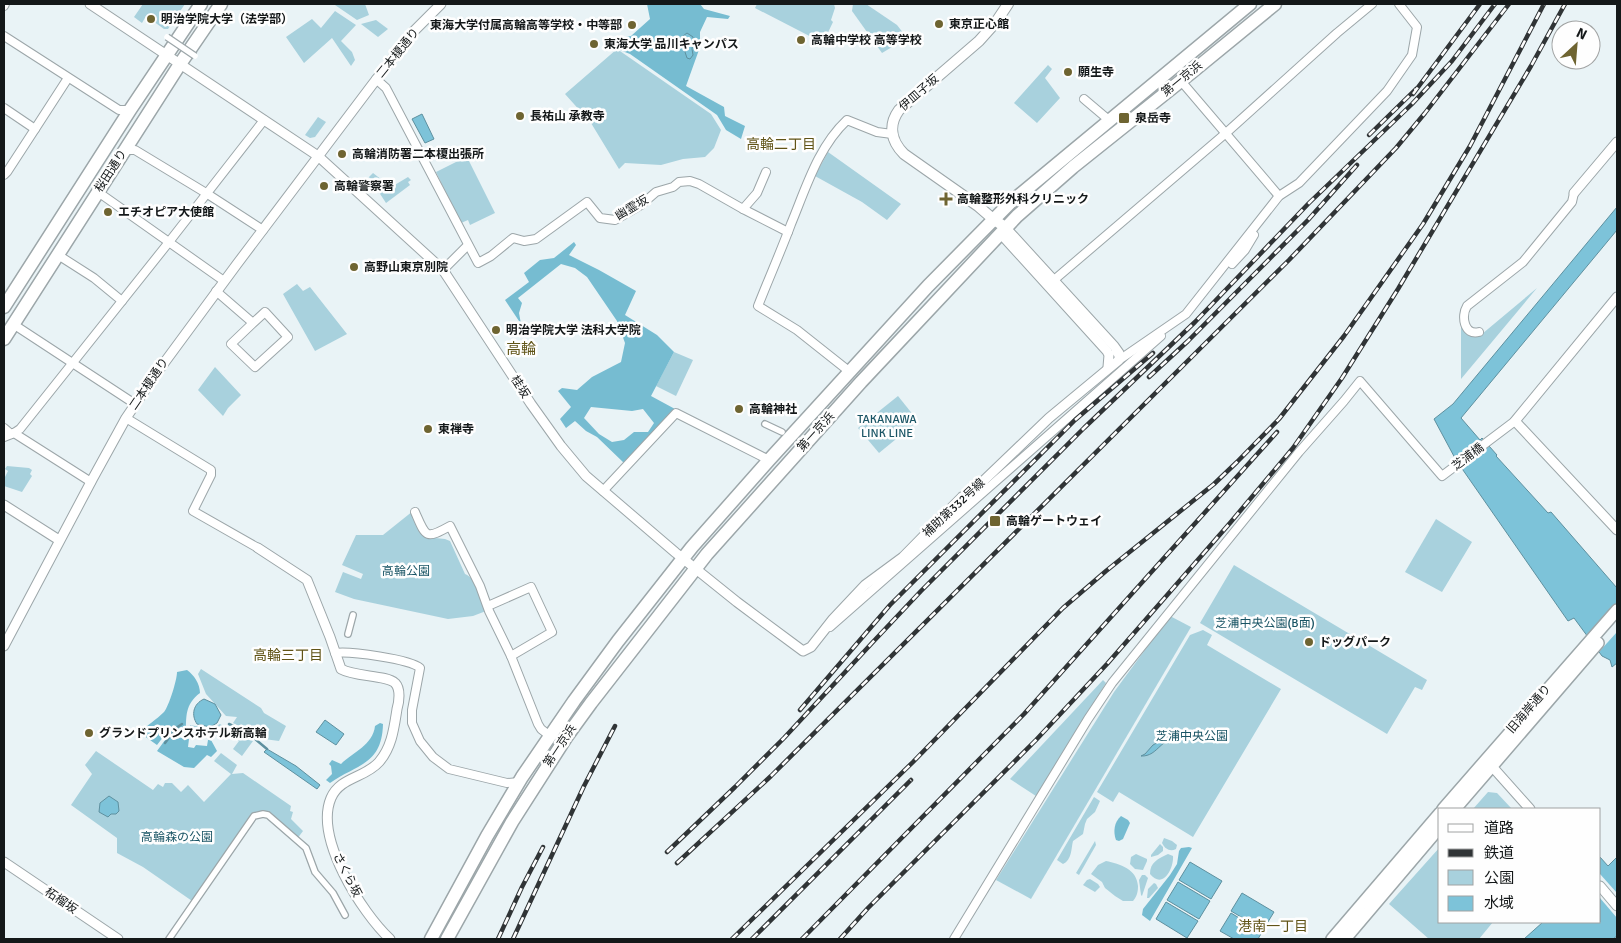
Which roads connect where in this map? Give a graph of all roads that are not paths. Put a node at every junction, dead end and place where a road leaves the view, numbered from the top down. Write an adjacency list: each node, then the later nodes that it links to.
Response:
1 (90, 4): 13 (street)
2 (201, 4): 13 (highway, 桜田通り)
3 (221, 4): 15 (highway, 桜田通り)
4 (441, 4): 17 (street, 二本榎通り)
5 (1008, 4): 26 (main road, 伊皿子坂)
6 (1275, 4): 10 (highway, 第一京浜)
7 (1372, 4): 25 (street)
8 (1400, 4): 35 (street)
9 (1246, 7): 10 (highway); 23 (highway, 第一京浜)
10 (1252, 23): 18 (highway, 第一京浜)
11 (4, 36): 16 (street)
12 (167, 38): 14 (street, bridge)
13 (166, 55): 15 (street); 21 (highway, 桜田通り)
14 (195, 56)
15 (180, 64): 22 (street); 28 (highway, 桜田通り)
16 (68, 78): 21 (street); 24 (street)
17 (376, 79): 29 (street, 二本榎通り); 42 (street)
18 (1181, 81): 25 (street); 39 (highway, 第一京浜)
19 (1084, 99): 23 (street)
20 (4, 108): 24 (street)
21 (130, 110): 49 (highway, 桜田通り)
22 (264, 120): 29 (street); 33 (street)
23 (1110, 121): 37 (highway, 第一京浜)
24 (35, 129): 31 (street)
25 (1226, 133): 35 (street); 39 (street)
26 (892, 134): 37 (main road); 40 (street)
27 (1617, 142): 34 (street)
28 (124, 150): 32 (highway, 桜田通り); 33 (street)
29 (318, 156): 38 (street, 二本榎通り); 44 (street, 桂坂)
30 (766, 172): 36 (street)
31 (4, 175)
32 (98, 192): 41 (street); 43 (highway, 桜田通り)
33 (206, 193): 38 (street); 41 (street)
34 (1574, 193): 53 (street)
35 (1279, 196): 50 (street)
36 (743, 209): 40 (street, 幽霊坂); 42 (street, 幽霊坂)
37 (993, 219): 39 (main road); 56 (highway, 第一京浜)
38 (263, 230): 45 (street, 二本榎通り)
39 (1003, 230): 50 (street); 71 (highway, 第一京浜); 83 (street, 補助第332号線)
40 (788, 232): 56 (street)
41 (169, 242): 45 (street); 48 (street)
42 (468, 245): 44 (street)
43 (58, 255): 48 (street); 52 (highway, 桜田通り)
44 (442, 270): 66 (street, 桂坂)
45 (224, 281): 46 (street, 二本榎通り)
46 (216, 292): 51 (street); 57 (street, 二本榎通り)
47 (1617, 297): 59 (street)
48 (122, 301): 55 (street)
49 (4, 307)
50 (1186, 314): 83 (street)
51 (253, 323): 51 (street)
52 (14, 324): 54 (highway, 桜田通り); 55 (street)
53 (1479, 332)
54 (4, 339)
55 (72, 364): 57 (street); 63 (street)
56 (850, 372): 64 (highway, 第一京浜)
57 (135, 404): 58 (street, 二本榎通り)
58 (126, 418): 65 (street, 二本榎通り); 73 (street)
59 (1515, 421): 70 (street); 103 (street, 芝浦橋)
60 (764, 424): 62 (street)
61 (4, 428): 63 (street)
62 (782, 432)
63 (10, 435): 65 (street)
64 (768, 460): 66 (street); 69 (highway, 第一京浜)
65 (90, 482): 72 (street, 二本榎通り)
66 (603, 491): 74 (street, 桂坂)
67 (4, 506): 72 (street)
68 (415, 512): 76 (street)
69 (714, 522): 71 (highway); 74 (highway, 第一京浜)
70 (1617, 530)
71 (726, 533): 75 (highway, 第一京浜)
72 (59, 540): 82 (street, 二本榎通り)
73 (258, 548): 84 (street, さくら坂)
74 (683, 558): 75 (street, 桂坂); 86 (highway, 第一京浜)
75 (695, 568): 83 (street, 桂坂); 102 (highway, 第一京浜)
76 (488, 606): 85 (street); 85 (street)
77 (1617, 610): 81 (main road, 旧海岸通り)
78 (353, 615): 80 (street)
79 (1617, 621): 81 (main road, 旧海岸通り)
80 (348, 634)
81 (1591, 645): 87 (main road, 旧海岸通り)
82 (4, 646)
83 (803, 651)
84 (335, 653): 88 (street); 100 (street, さくら坂)
85 (511, 656): 86 (street)
86 (550, 736): 88 (highway, 第一京浜)
87 (1488, 762): 89 (main road, 旧海岸通り); 90 (main road, 旧海岸通り); 91 (street)
88 (519, 782): 101 (highway, 第一京浜)
89 (1444, 808)
90 (1456, 808)
91 (1529, 808)
92 (1438, 815): 104 (main road)
93 (1438, 829): 105 (main road)
94 (4, 862): 98 (street, 柘榴坂)
95 (1601, 887): 96 (street)
96 (1617, 906)
97 (345, 915): 99 (street)
98 (118, 939)
99 (170, 939)
100 (390, 939)
101 (431, 939)
102 (447, 939)
103 (954, 939)
104 (1332, 939)
105 (1345, 939)

